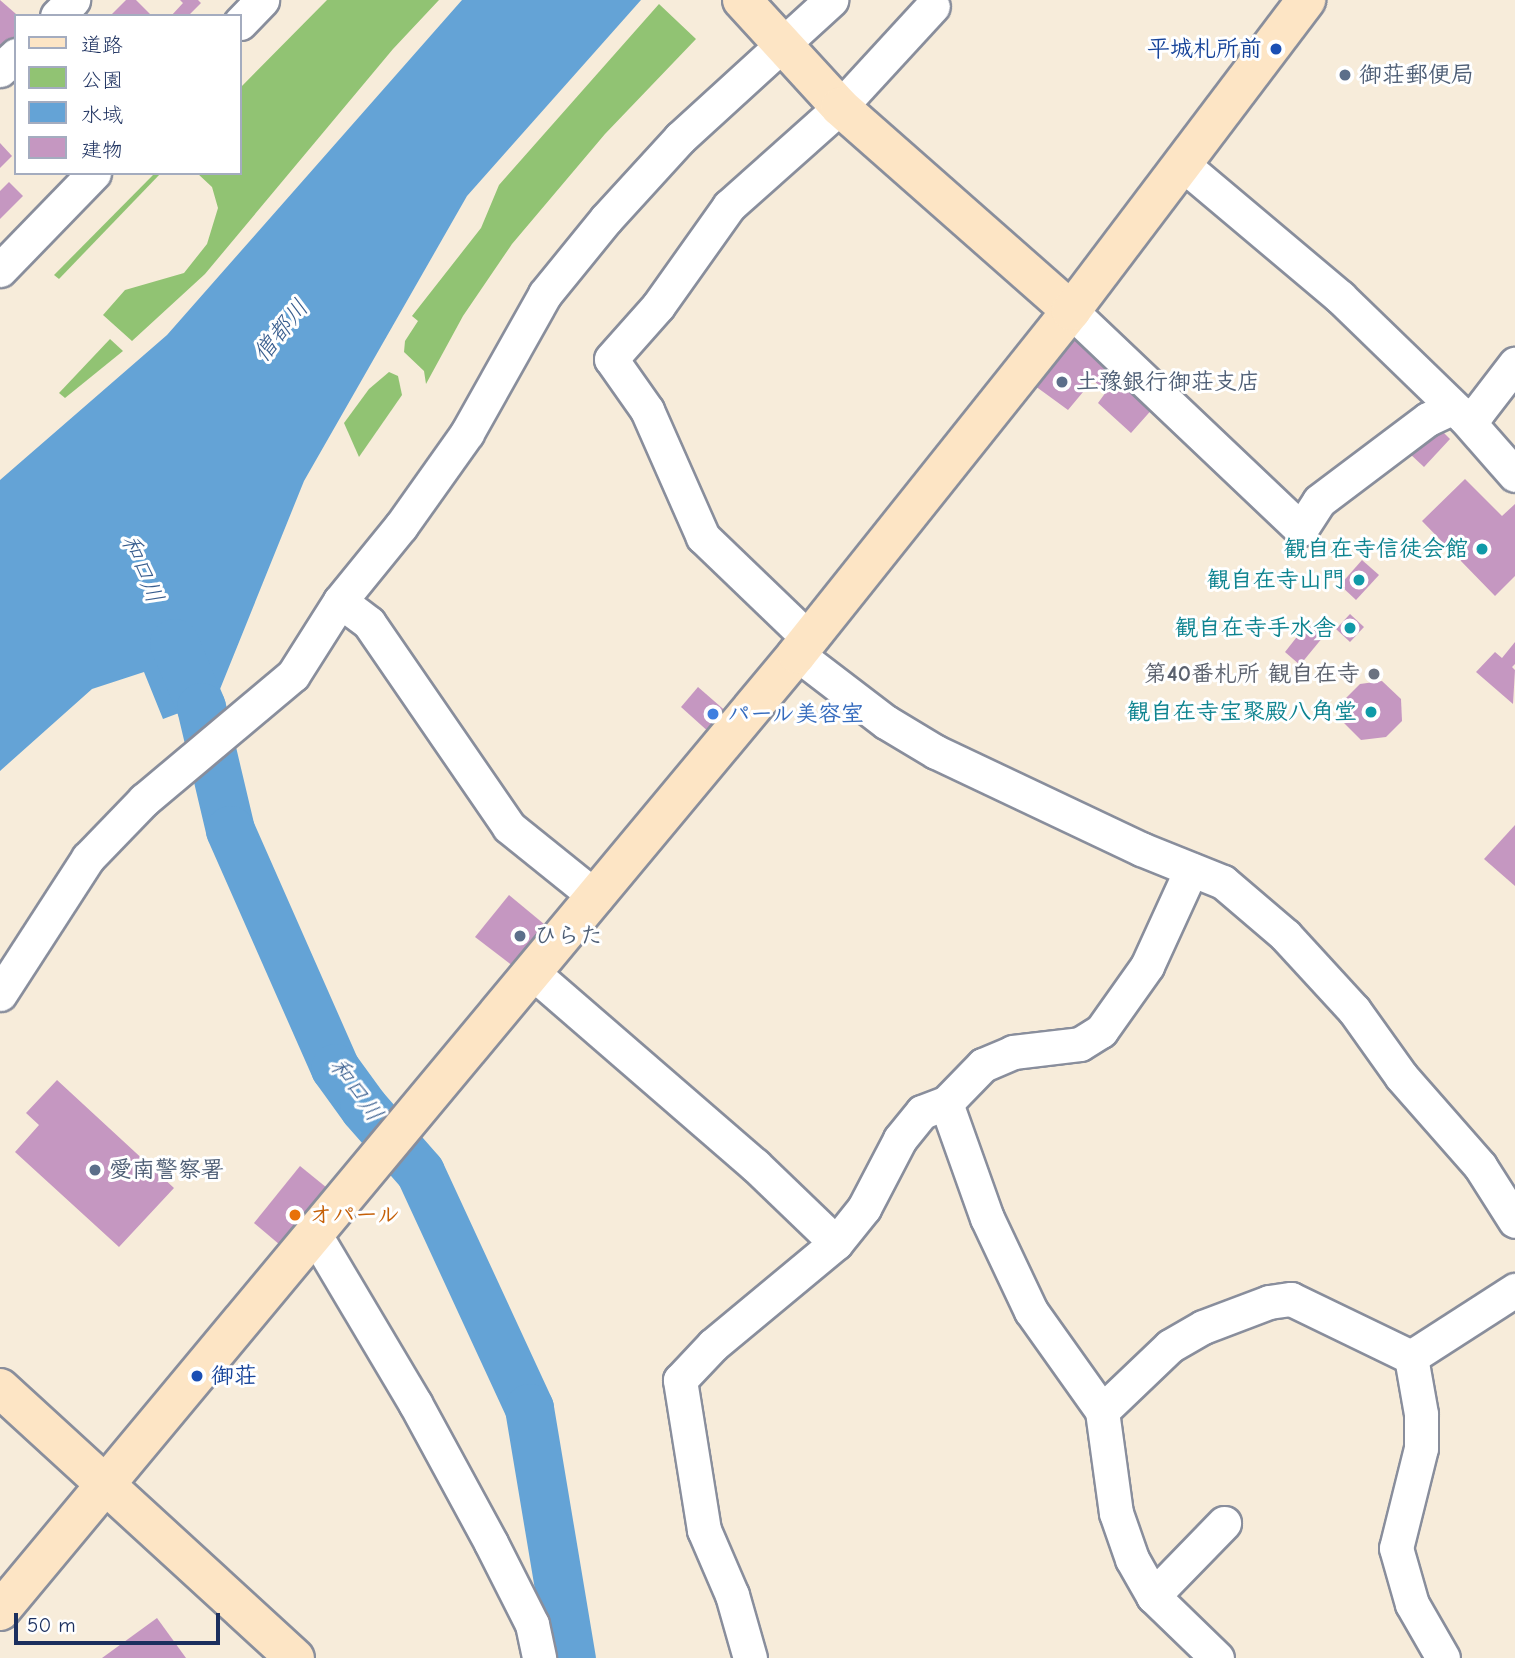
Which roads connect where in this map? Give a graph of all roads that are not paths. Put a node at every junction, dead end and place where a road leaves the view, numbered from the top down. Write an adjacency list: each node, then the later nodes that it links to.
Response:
1 (73, 0): 7 (street)
2 (262, 0): 8 (street)
3 (742, 0): 9 (street)
4 (831, 0): 9 (street)
5 (1306, 0): 13 (street)
6 (933, 6): 12 (street)
7 (59, 14)
8 (242, 21)
9 (779, 39): 12 (street); 20 (street)
10 (14, 57): 11 (street)
11 (0, 71)
12 (841, 107): 16 (street); 21 (street)
13 (1181, 163): 16 (street); 18 (street)
14 (92, 175): 15 (street)
15 (0, 270)
16 (1071, 311): 18 (street); 21 (street)
17 (1515, 364): 18 (street)
18 (1458, 413): 19 (street)
19 (1515, 475)
20 (340, 601): 23 (street); 25 (street)
21 (802, 646): 22 (street); 23 (street)
22 (1192, 870): 26 (street); 27 (street)
23 (596, 897): 24 (street)
24 (532, 972): 28 (street); 29 (street)
25 (0, 994)
26 (946, 1103): 29 (street); 33 (street)
27 (1515, 1221)
28 (314, 1233): 34 (street); 39 (street)
29 (836, 1243): 40 (street)
30 (1515, 1290): 31 (street)
31 (1411, 1357): 33 (street); 42 (street)
32 (0, 1388): 34 (street)
33 (1102, 1411): 36 (street)
34 (107, 1484): 37 (street); 38 (street)
35 (1224, 1523): 36 (street)
36 (1153, 1596): 41 (street)
37 (0, 1611)
38 (295, 1658)
39 (539, 1658)
40 (750, 1658)
41 (1217, 1658)
42 (1443, 1658)

